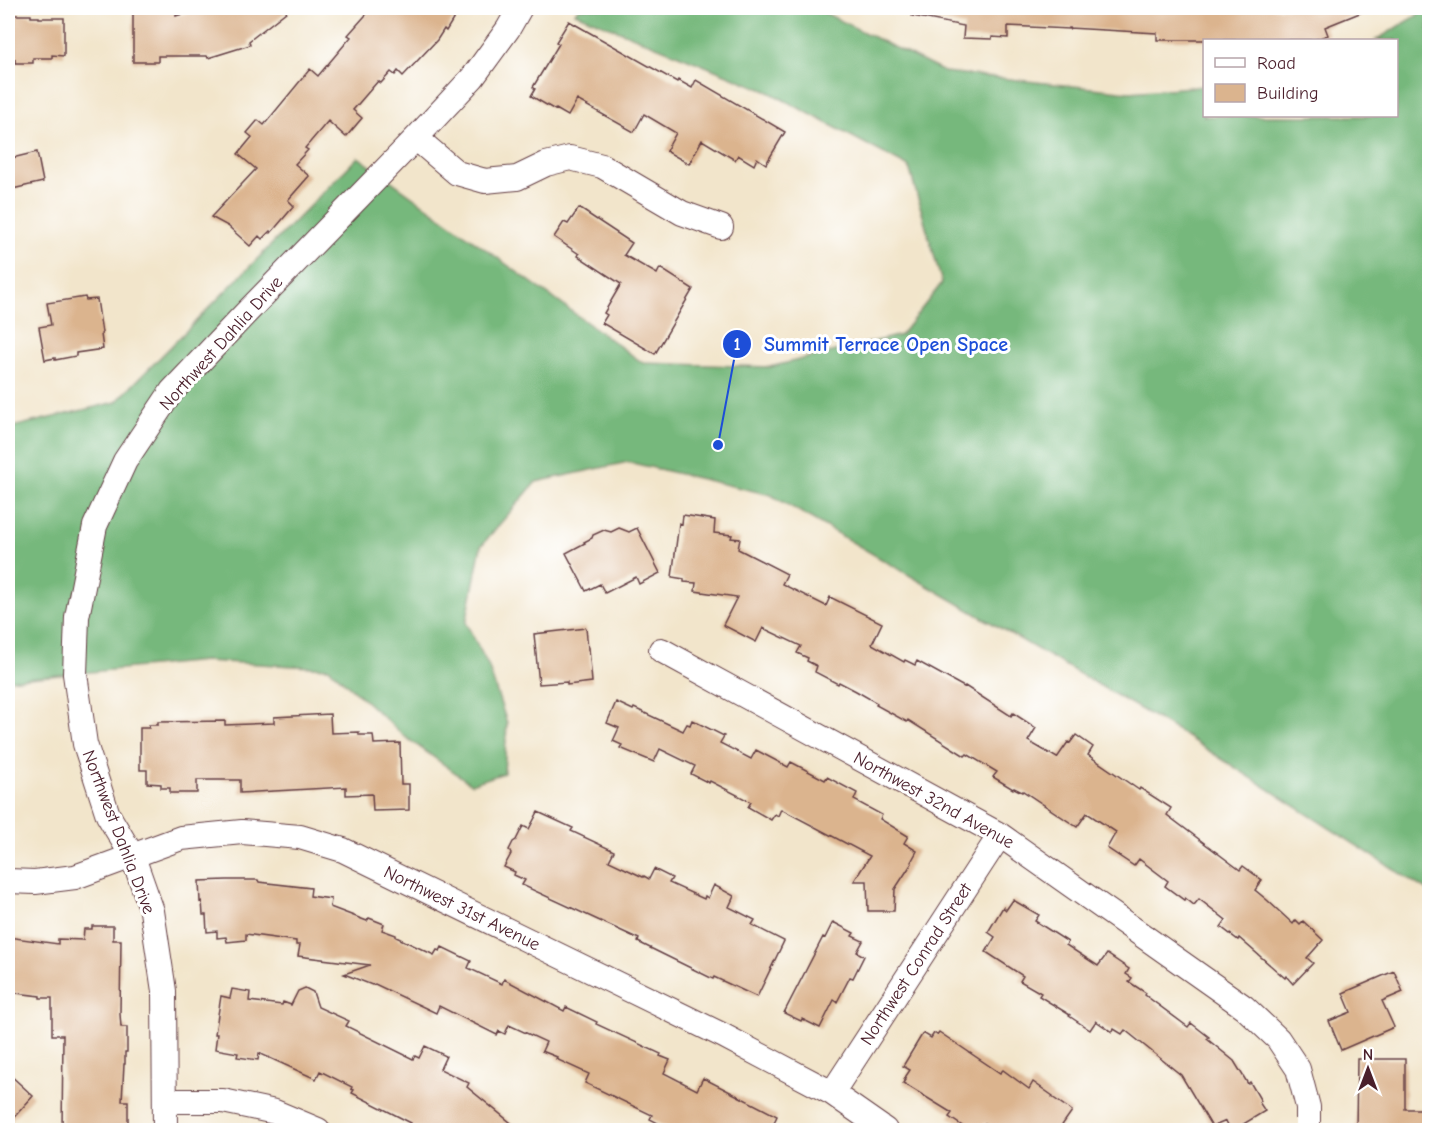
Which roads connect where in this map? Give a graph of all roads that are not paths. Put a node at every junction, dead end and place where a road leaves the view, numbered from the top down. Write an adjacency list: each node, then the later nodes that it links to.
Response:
1 (520, 8): 2 (street, Northwest Dahlia Drive)
2 (416, 138): 3 (street); 6 (street, Northwest Dahlia Drive)
3 (721, 227)
4 (661, 650): 5 (street, Northwest 32nd Avenue)
5 (1000, 835): 8 (street, Northwest Conrad Street); 13 (street, Northwest 32nd Avenue)
6 (133, 857): 7 (street, Northwest 31st Avenue); 8 (street, Northwest 31st Avenue); 9 (street, Northwest Dahlia Drive)
7 (8, 882)
8 (832, 1093): 12 (street, Northwest 31st Avenue)
9 (165, 1101): 10 (street, Northwest Dahlia Drive); 11 (street)
10 (165, 1131)
11 (318, 1131)
12 (885, 1131)
13 (1308, 1131)

